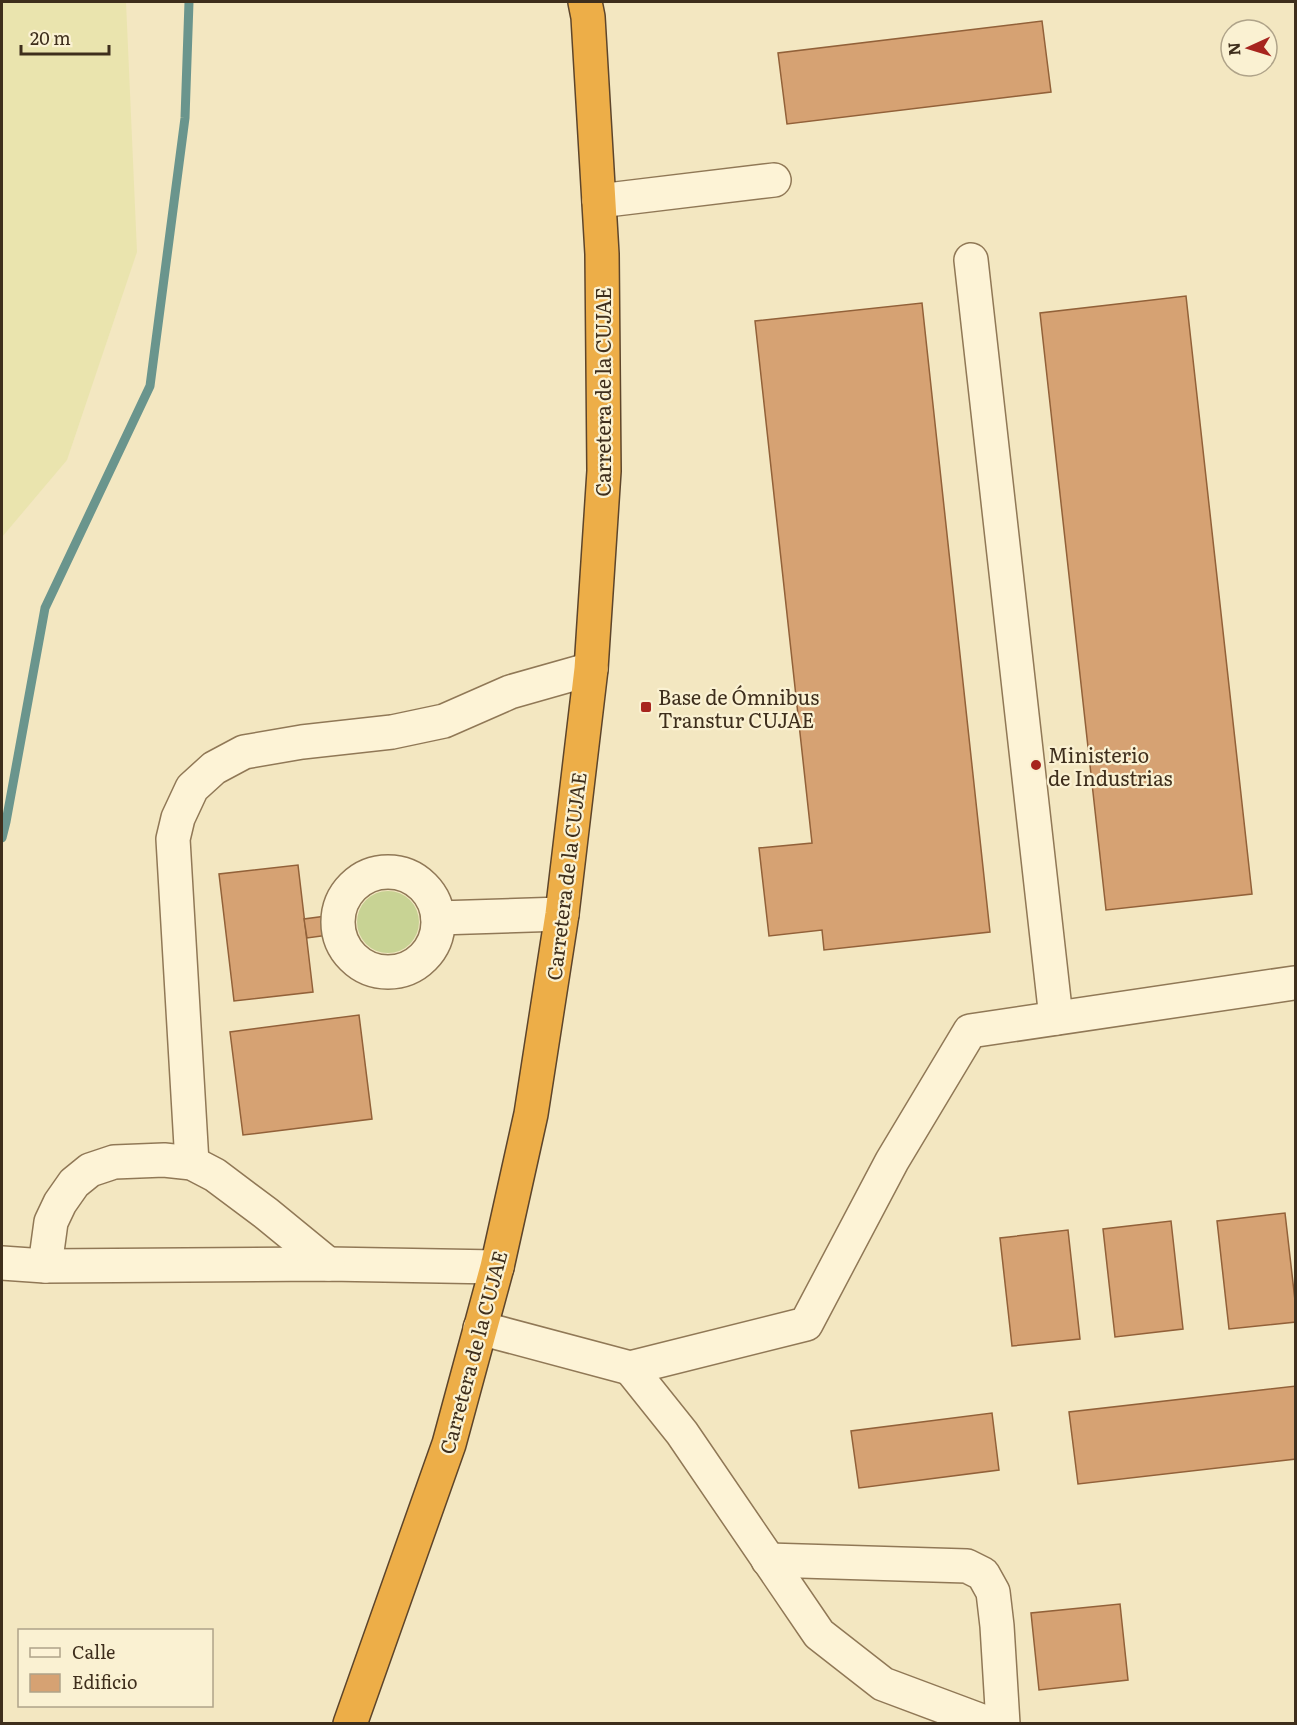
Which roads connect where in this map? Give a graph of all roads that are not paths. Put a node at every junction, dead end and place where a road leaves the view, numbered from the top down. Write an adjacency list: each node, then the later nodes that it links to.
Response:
1 (585, 2): 3 (highway, Carretera de la CUJAE)
2 (774, 180): 3 (street)
3 (599, 201): 5 (highway, Carretera de la CUJAE)
4 (971, 260): 9 (street)
5 (591, 669): 6 (highway, Carretera de la CUJAE); 10 (street)
6 (562, 914): 7 (street); 14 (highway, Carretera de la CUJAE)
7 (438, 918)
8 (1294, 983): 9 (street)
9 (1056, 1018): 16 (street)
10 (192, 1162): 12 (street); 13 (street)
11 (2, 1263): 13 (street)
12 (328, 1264): 13 (street); 14 (street)
13 (45, 1266)
14 (497, 1267): 15 (highway, Carretera de la CUJAE)
15 (480, 1328): 16 (street); 18 (highway, Carretera de la CUJAE)
16 (630, 1368): 17 (street)
17 (768, 1560): 19 (street); 20 (street)
18 (350, 1724)
19 (990, 1724)
20 (1003, 1724)

